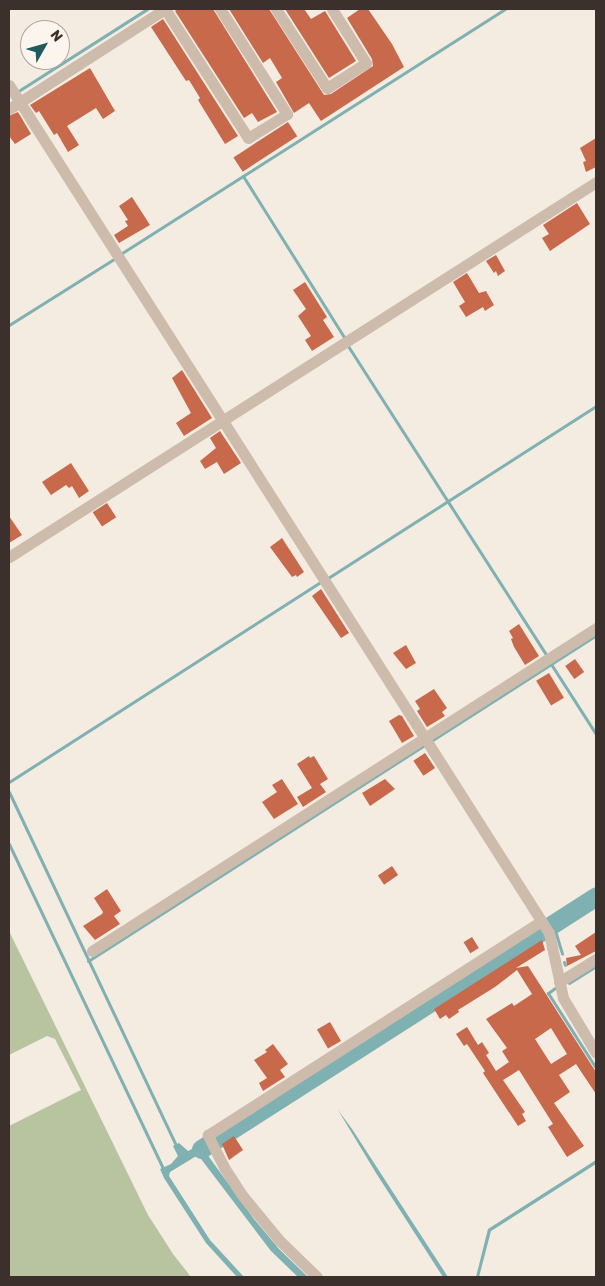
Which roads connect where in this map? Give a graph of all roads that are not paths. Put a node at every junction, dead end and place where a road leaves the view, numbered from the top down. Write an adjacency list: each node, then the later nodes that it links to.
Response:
1 (165, 9): 2 (street); 6 (street)
2 (220, 9)
3 (276, 9): 4 (street)
4 (332, 9)
5 (9, 85): 6 (street)
6 (20, 102): 7 (street); 9 (street)
7 (9, 109)
8 (596, 182): 9 (street)
9 (224, 420): 10 (street); 12 (street)
10 (9, 557)
11 (596, 628): 12 (street)
12 (427, 742): 13 (street); 14 (street)
13 (544, 926): 16 (street); 18 (street)
14 (92, 951)
15 (596, 959): 16 (street)
16 (559, 982): 17 (street)
17 (596, 1053)
18 (317, 1277)

